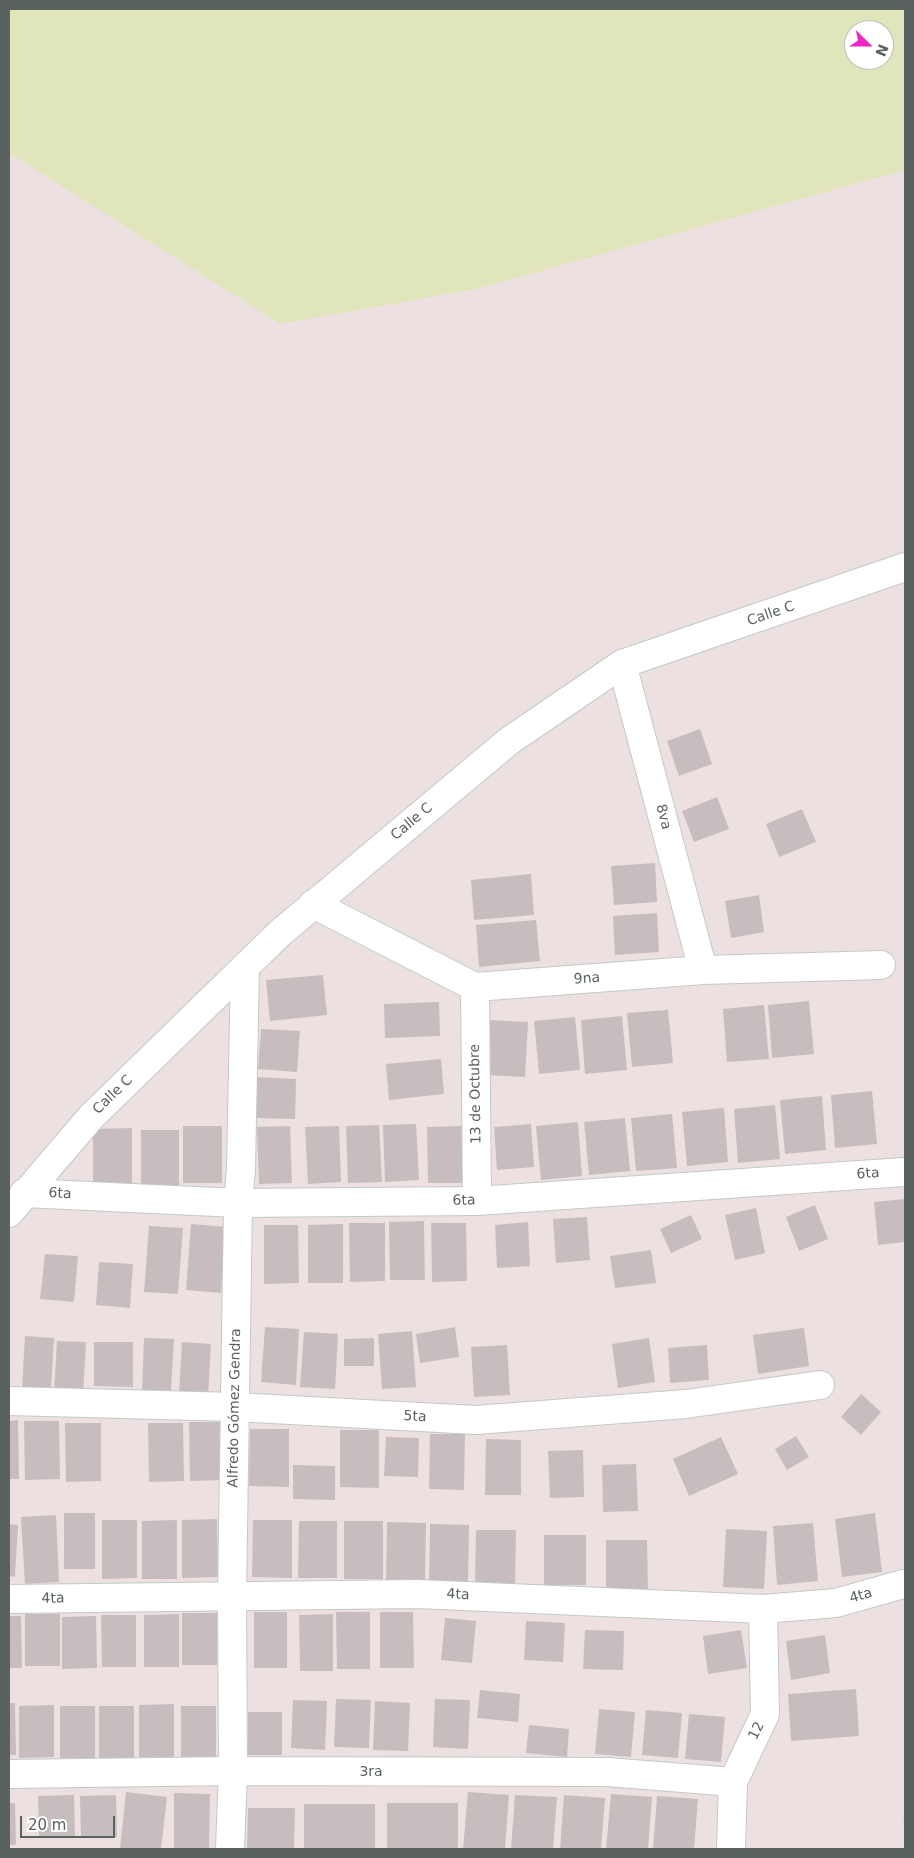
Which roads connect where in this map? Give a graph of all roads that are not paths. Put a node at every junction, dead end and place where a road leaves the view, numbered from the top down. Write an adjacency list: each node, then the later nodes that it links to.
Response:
1 (905, 567): 2 (street, Calle C)
2 (622, 664): 3 (street, Calle C); 6 (street, 8va)
3 (313, 904): 5 (street, Calle C); 7 (street)
4 (881, 965): 6 (street, 9na)
5 (245, 966): 10 (street, Calle C); 11 (street, Alfredo Gómez Gendra)
6 (703, 970): 7 (street, 9na)
7 (474, 987): 9 (street, 13 de Octubre)
8 (904, 1172): 9 (street, 6ta)
9 (477, 1201): 11 (street, 6ta)
10 (16, 1203): 11 (street, 6ta)
11 (238, 1203): 14 (street, Alfredo Gómez Gendra)
12 (820, 1384): 14 (street, 5ta)
13 (9, 1401): 14 (street, 5ta)
14 (235, 1406): 16 (street, Alfredo Gómez Gendra)
15 (903, 1584): 18 (street, 4ta)
16 (232, 1597): 17 (street, 4ta); 18 (street, 4ta); 19 (street, Alfredo Gómez Gendra)
17 (9, 1599)
18 (763, 1609): 21 (street, 12)
19 (233, 1771): 20 (street, 3ra); 21 (street, 3ra); 22 (street, Alfredo Gómez Gendra)
20 (9, 1774)
21 (733, 1782): 23 (street, 12)
22 (230, 1849)
23 (731, 1849)

